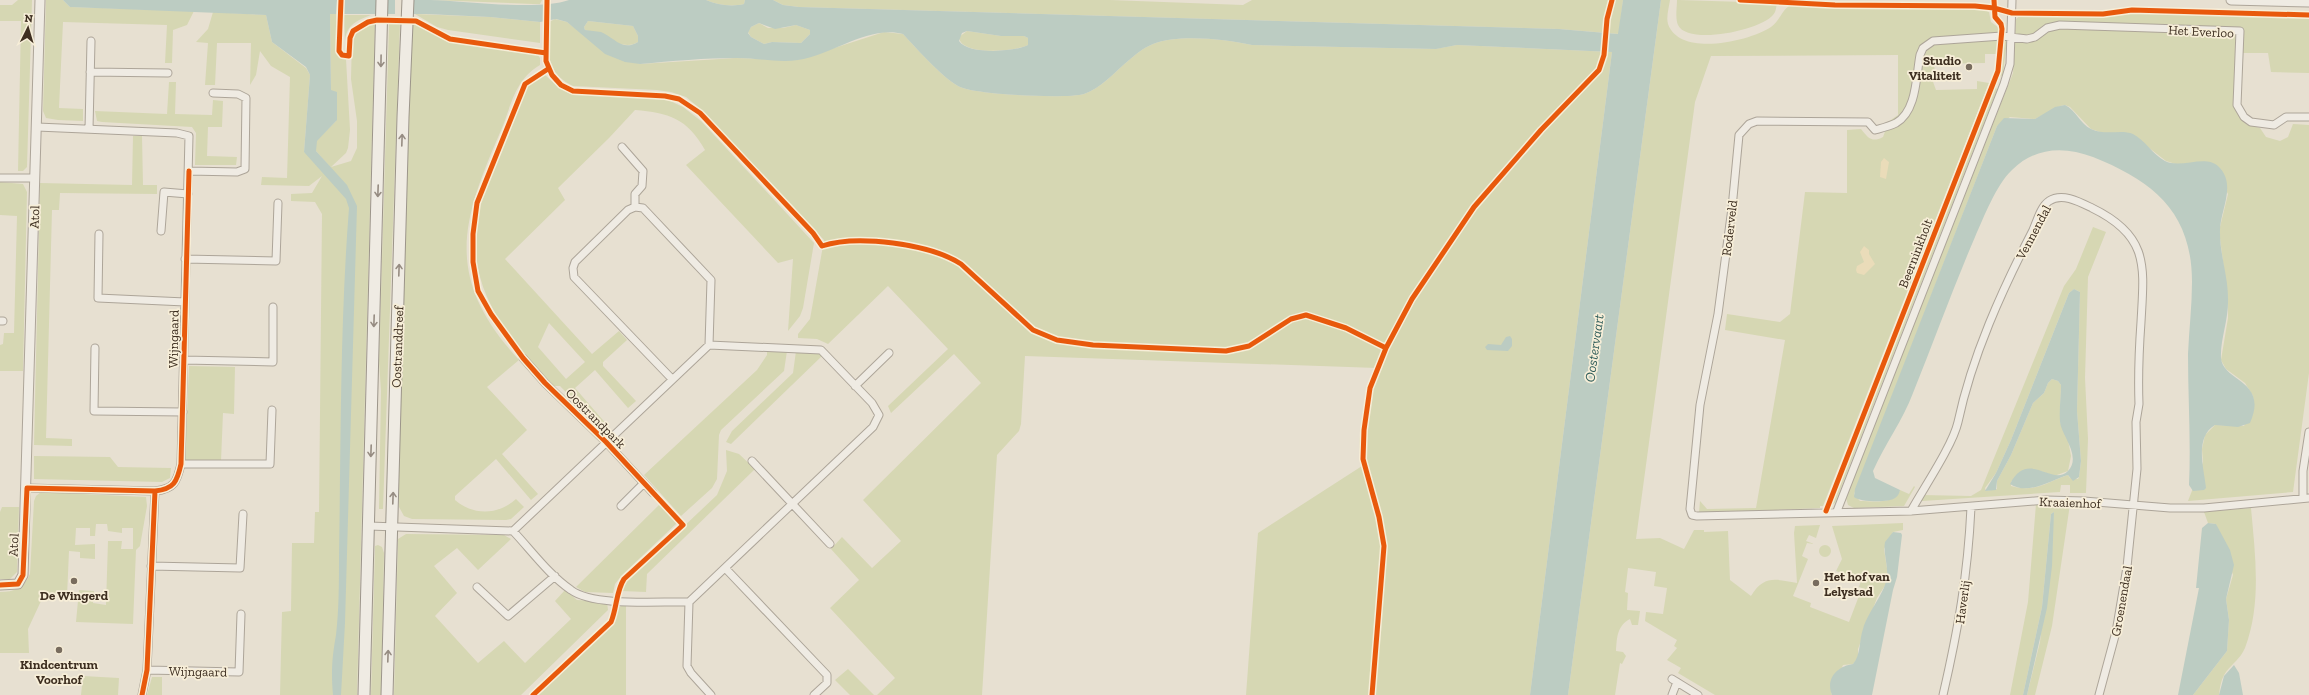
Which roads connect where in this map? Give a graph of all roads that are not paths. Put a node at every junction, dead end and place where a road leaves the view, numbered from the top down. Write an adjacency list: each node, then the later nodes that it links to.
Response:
1 (40, 0): 13 (street, Atol)
2 (382, 0): 52 (main road, Oostranddreef, one-way to 52)
3 (408, 0): 53 (main road, Oostranddreef, one-way to 3)
4 (2012, 0): 7 (street, Beerninkholt)
5 (2231, 0): 6 (street)
6 (2309, 2)
7 (2011, 36): 12 (street, Het Everloo); 50 (street, Beerninkholt); 50 (street, Roderveld)
8 (90, 41): 9 (street)
9 (90, 72): 10 (street); 14 (street)
10 (168, 73)
11 (213, 93): 16 (street)
12 (2309, 117)
13 (37, 127): 14 (street, Wijngaard); 18 (street, Atol)
14 (89, 129): 16 (street, Wijngaard)
15 (622, 147): 21 (street)
16 (189, 171): 19 (street, Wijngaard)
17 (0, 178): 18 (street)
18 (35, 178): 41 (street, Atol)
19 (188, 194): 22 (street); 24 (street, Wijngaard)
20 (278, 203): 24 (street)
21 (636, 207): 27 (street); 32 (street)
22 (161, 230)
23 (99, 234): 25 (street, Wijngaard)
24 (185, 259): 25 (street, Wijngaard)
25 (185, 302): 31 (street, Wijngaard)
26 (273, 307): 31 (street, Wijngaard)
27 (709, 345): 32 (street, Oostrandpark); 33 (street)
28 (95, 348): 35 (street)
29 (889, 353): 33 (street)
30 (523, 358): 37 (street, Oostrandpark)
31 (184, 360): 35 (street, Wijngaard)
32 (672, 379): 37 (street, Oostrandpark)
33 (855, 386): 45 (street)
34 (272, 410): 39 (street)
35 (183, 412): 39 (street, Wijngaard)
36 (2309, 432): 44 (street)
37 (606, 442): 40 (street, Oostrandpark); 54 (street, Oostrandpark)
38 (752, 461): 45 (street)
39 (182, 464): 42 (street, Wijngaard)
40 (644, 484): 43 (street, Oostrandpark); 46 (street)
41 (26, 488): 42 (street, Wijngaard); 59 (street, Atol)
42 (155, 491): 56 (street)
43 (653, 493)
44 (2306, 498): 47 (street, Kraaienhof)
45 (792, 504): 55 (street); 57 (street)
46 (621, 506)
47 (2134, 506): 48 (street, Kraaienhof); 49 (street, Vennendal); 72 (street, Groenendaal)
48 (1970, 507): 49 (street, Kraaienhof); 71 (street, Haverlij)
49 (1911, 510): 50 (street, Kraaienhof)
50 (1837, 511)
51 (243, 514): 56 (street)
52 (369, 526): 53 (street); 65 (main road, Oostranddreef)
53 (392, 527): 54 (street); 66 (main road, Oostranddreef, one-way to 53)
54 (513, 531): 58 (street)
55 (830, 544)
56 (152, 566): 63 (street)
57 (726, 568): 61 (street); 68 (street)
58 (555, 576): 60 (street); 61 (street)
59 (0, 586)
60 (477, 587)
61 (689, 602): 67 (street)
62 (241, 614): 63 (street, Wijngaard)
63 (147, 670): 64 (street)
64 (142, 695)
65 (364, 695)
66 (387, 695)
67 (711, 695)
68 (814, 695)
69 (1672, 695): 70 (street)
70 (1698, 695)
71 (1943, 695)
72 (2099, 695)

